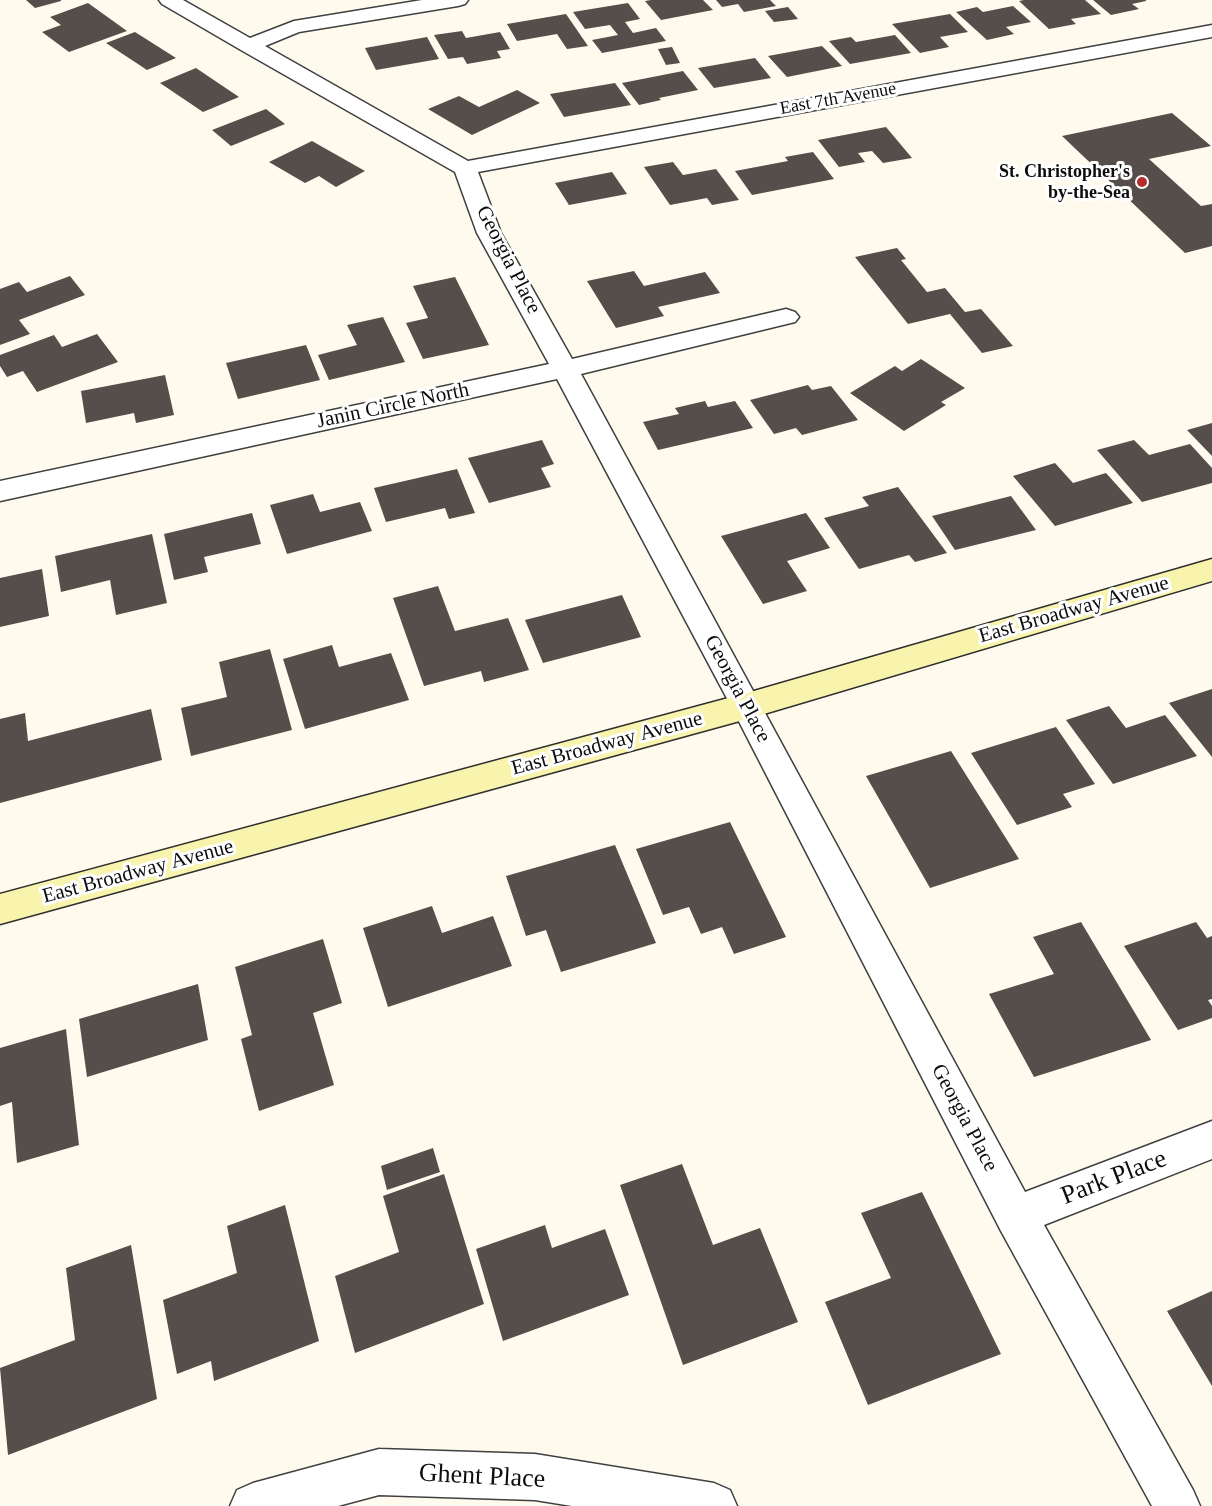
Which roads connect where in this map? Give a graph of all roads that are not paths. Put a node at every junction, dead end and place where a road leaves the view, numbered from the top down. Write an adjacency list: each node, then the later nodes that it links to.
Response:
1 (169, 0): 4 (street)
2 (458, 0): 4 (street)
3 (1212, 31): 5 (street, East 7th Avenue)
4 (248, 46): 5 (street)
5 (465, 168): 7 (street, Georgia Place)
6 (786, 316): 7 (street, Janin Circle North)
7 (565, 369): 8 (street, Janin Circle North); 10 (street, Georgia Place)
8 (0, 491)
9 (1212, 570): 10 (street, East Broadway Avenue)
10 (747, 706): 11 (street, East Broadway Avenue); 13 (street, Georgia Place)
11 (0, 909)
12 (1212, 1140): 13 (street, Park Place)
13 (1016, 1216): 16 (street, Georgia Place)
14 (253, 1506): 15 (street, Ghent Place)
15 (714, 1506)
16 (1177, 1506)

